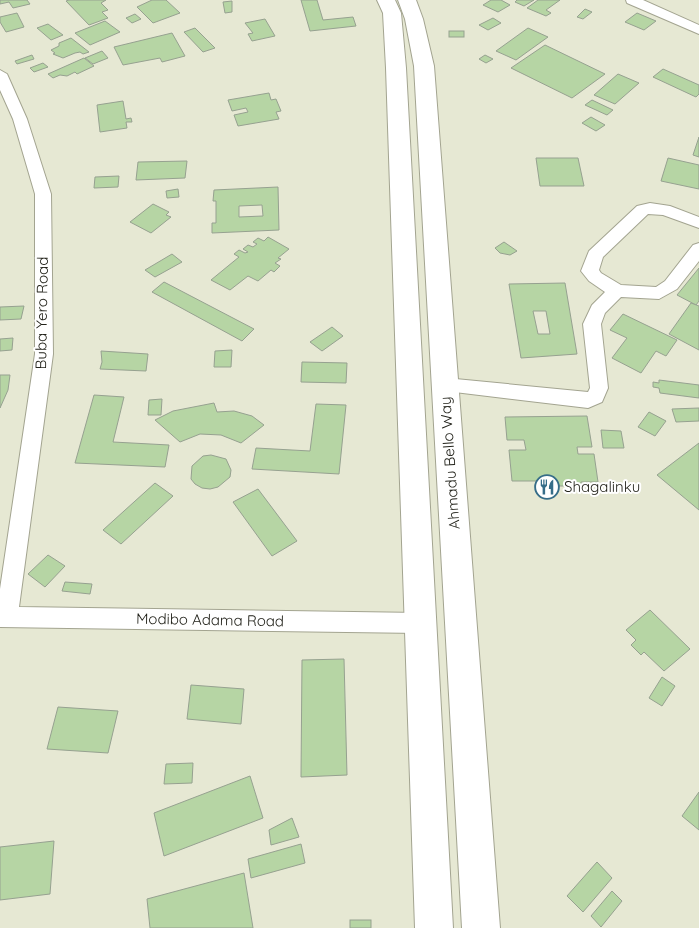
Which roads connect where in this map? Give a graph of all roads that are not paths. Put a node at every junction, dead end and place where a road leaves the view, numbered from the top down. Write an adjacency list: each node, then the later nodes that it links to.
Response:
1 (386, 0): 11 (main road)
2 (407, 0): 9 (main road, Ahmadu Bello Way)
3 (632, 0): 4 (street)
4 (699, 30)
5 (0, 74): 10 (street, Buba Yero Road)
6 (699, 224): 8 (street)
7 (699, 249): 8 (street)
8 (617, 291): 9 (street)
9 (445, 385): 13 (main road, Ahmadu Bello Way)
10 (3, 617): 11 (street, Modibo Adama Road)
11 (420, 622): 12 (main road)
12 (434, 928)
13 (481, 928)

